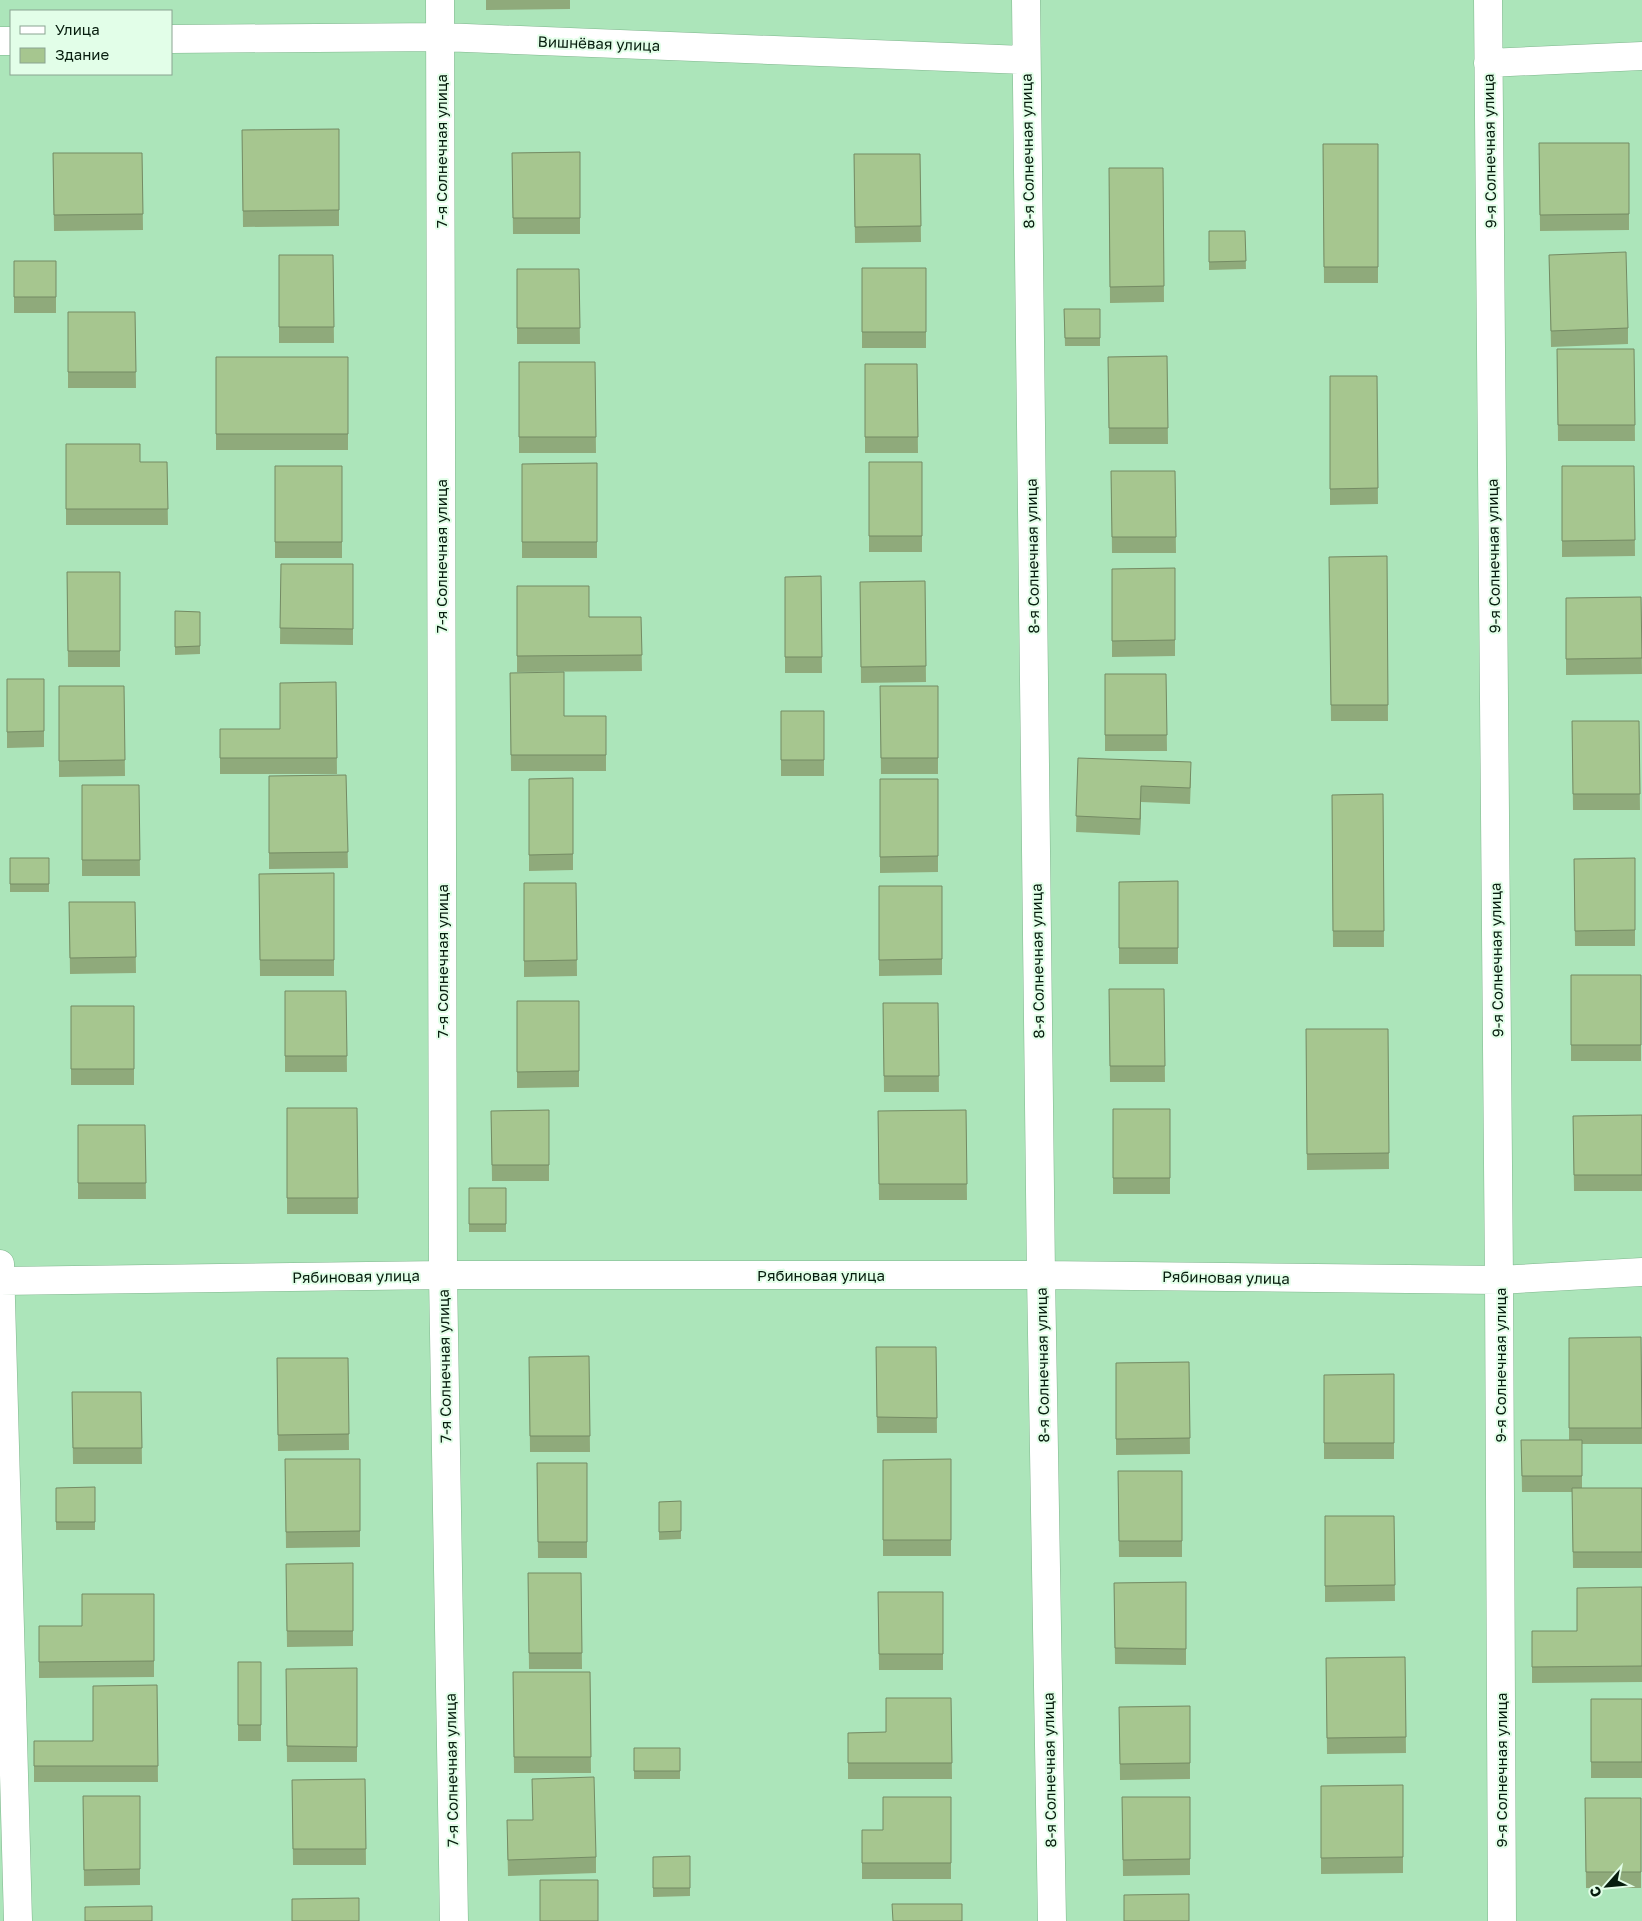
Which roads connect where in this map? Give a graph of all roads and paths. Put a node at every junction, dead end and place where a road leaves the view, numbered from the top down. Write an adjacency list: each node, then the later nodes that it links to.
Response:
1 (440, 0): 4 (street, 7-я Солнечная улица)
2 (1026, 0): 7 (street, 8-я Солнечная улица)
3 (1488, 0): 8 (street, 9-я Солнечная улица)
4 (441, 37): 5 (street, Вишнёвая улица); 7 (street, Вишнёвая улица); 11 (street, 7-я Солнечная улица)
5 (172, 40)
6 (1642, 56): 8 (street)
7 (1026, 60): 12 (street, 8-я Солнечная улица)
8 (1488, 63): 13 (street, 9-я Солнечная улица)
9 (0, 1264): 14 (street)
10 (1642, 1272): 13 (street, Рябиновая улица)
11 (442, 1275): 12 (street, Рябиновая улица); 14 (street, Рябиновая улица); 16 (street, 7-я Солнечная улица)
12 (1041, 1275): 13 (street, Рябиновая улица); 17 (street, 8-я Солнечная улица)
13 (1499, 1280): 18 (street, 9-я Солнечная улица)
14 (0, 1281): 15 (street)
15 (18, 1921)
16 (454, 1921)
17 (1052, 1921)
18 (1502, 1921)

